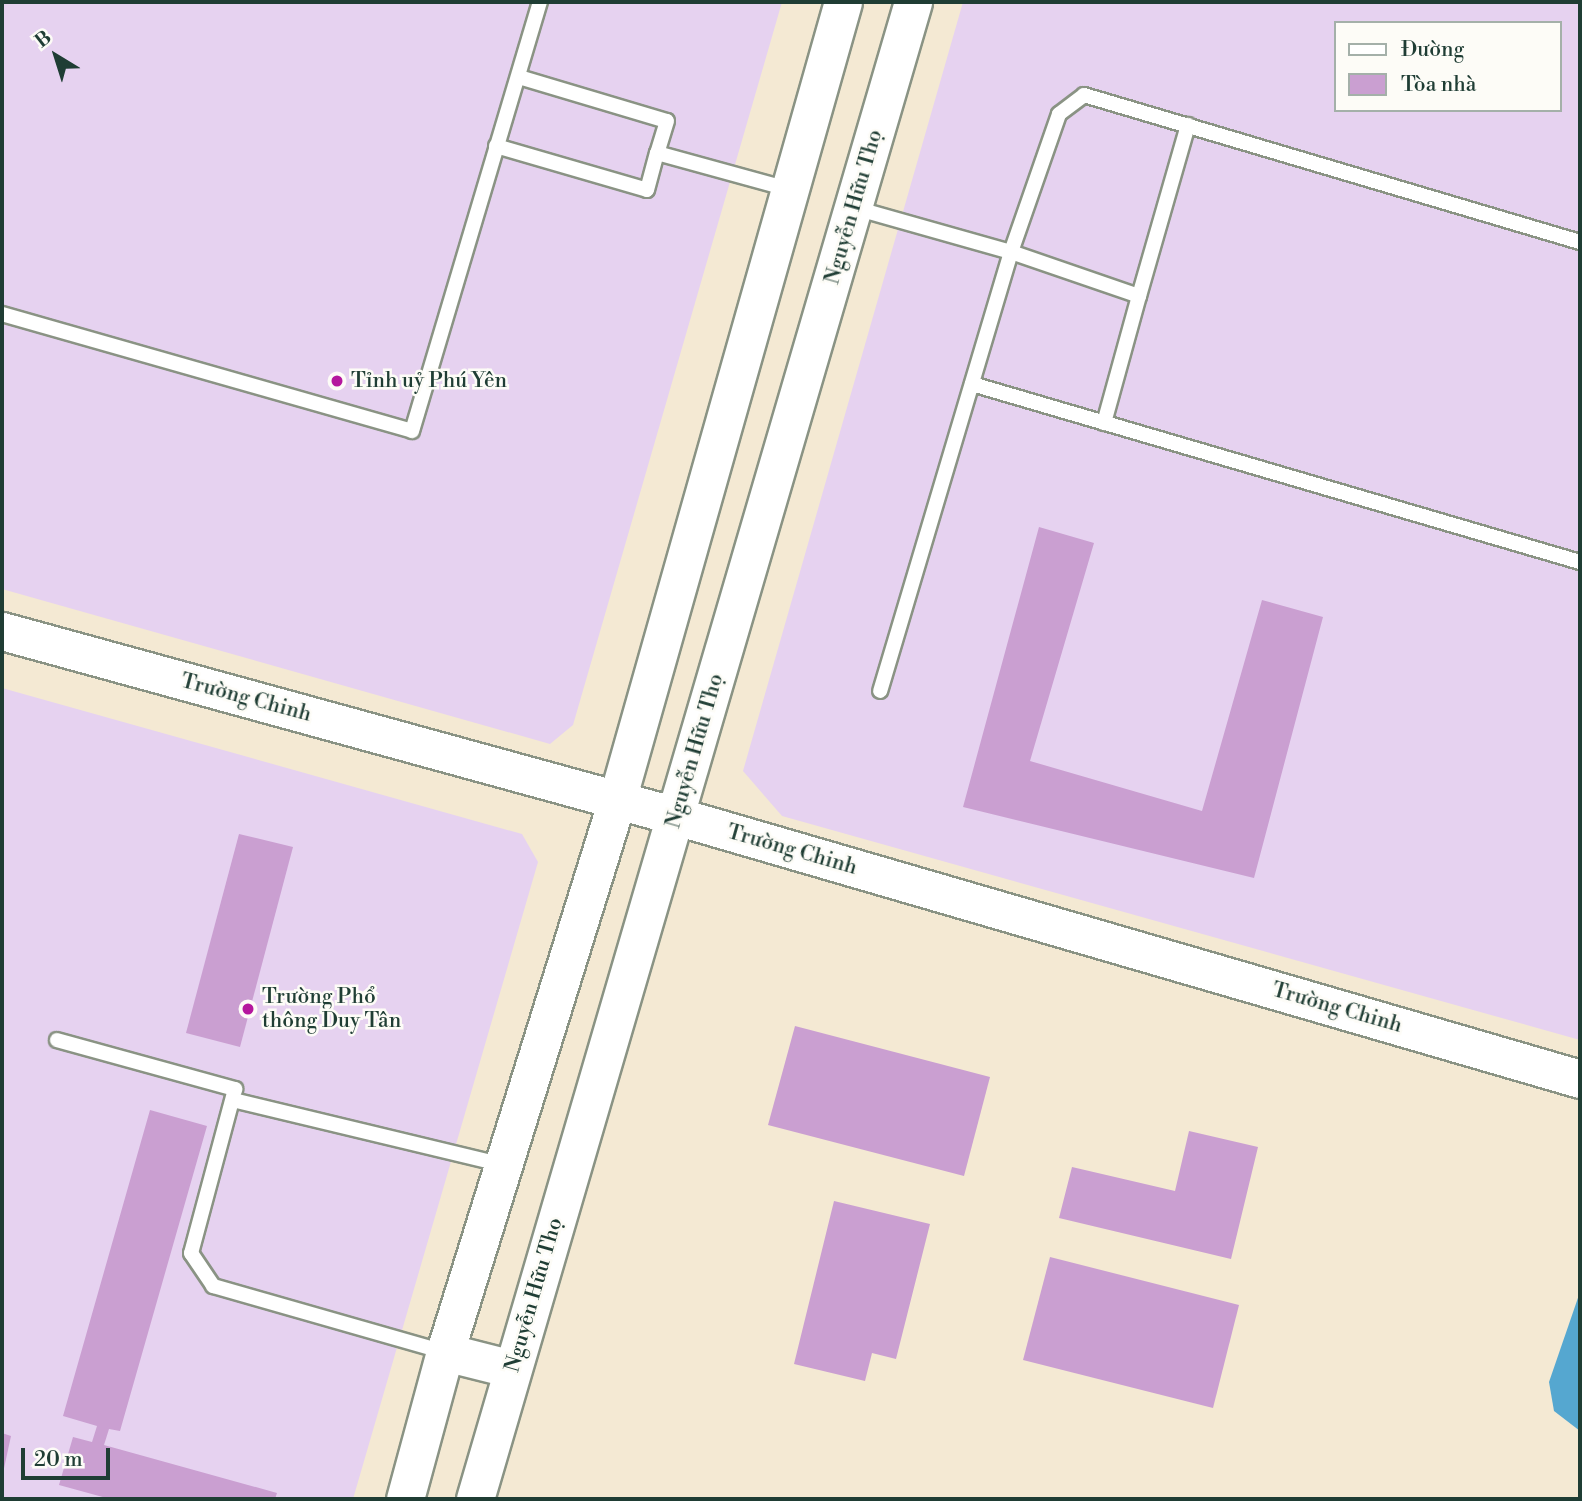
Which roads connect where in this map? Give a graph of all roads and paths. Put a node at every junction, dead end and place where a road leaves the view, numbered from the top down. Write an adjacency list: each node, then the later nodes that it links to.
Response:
1 (540, 2): 4 (lane)
2 (843, 2): 8 (street)
3 (913, 2): 9 (street, Nguyễn Hữu Thọ)
4 (519, 77): 6 (lane); 7 (lane)
5 (1188, 125): 10 (lane); 11 (lane); 12 (lane)
6 (496, 146): 7 (lane); 13 (lane)
7 (657, 153): 8 (lane)
8 (789, 190): 19 (street)
9 (854, 208): 11 (lane); 20 (street, Nguyễn Hữu Thọ)
10 (1580, 242)
11 (1011, 252): 12 (lane); 14 (lane)
12 (1139, 296): 15 (lane)
13 (2, 314)
14 (972, 384): 15 (lane); 18 (lane)
15 (1104, 423): 16 (lane)
16 (1580, 562)
17 (2, 631): 19 (street, Trường Chinh)
18 (880, 691)
19 (617, 800): 20 (street, Trường Chinh); 24 (street)
20 (676, 816): 22 (street, Trường Chinh); 26 (street, Nguyễn Hữu Thọ)
21 (57, 1040): 23 (lane)
22 (1580, 1079)
23 (233, 1100): 24 (lane); 25 (lane)
24 (504, 1165): 25 (street)
25 (445, 1352): 26 (street); 27 (street)
26 (512, 1369): 28 (street, Nguyễn Hữu Thọ)
27 (405, 1499)
28 (475, 1499)

